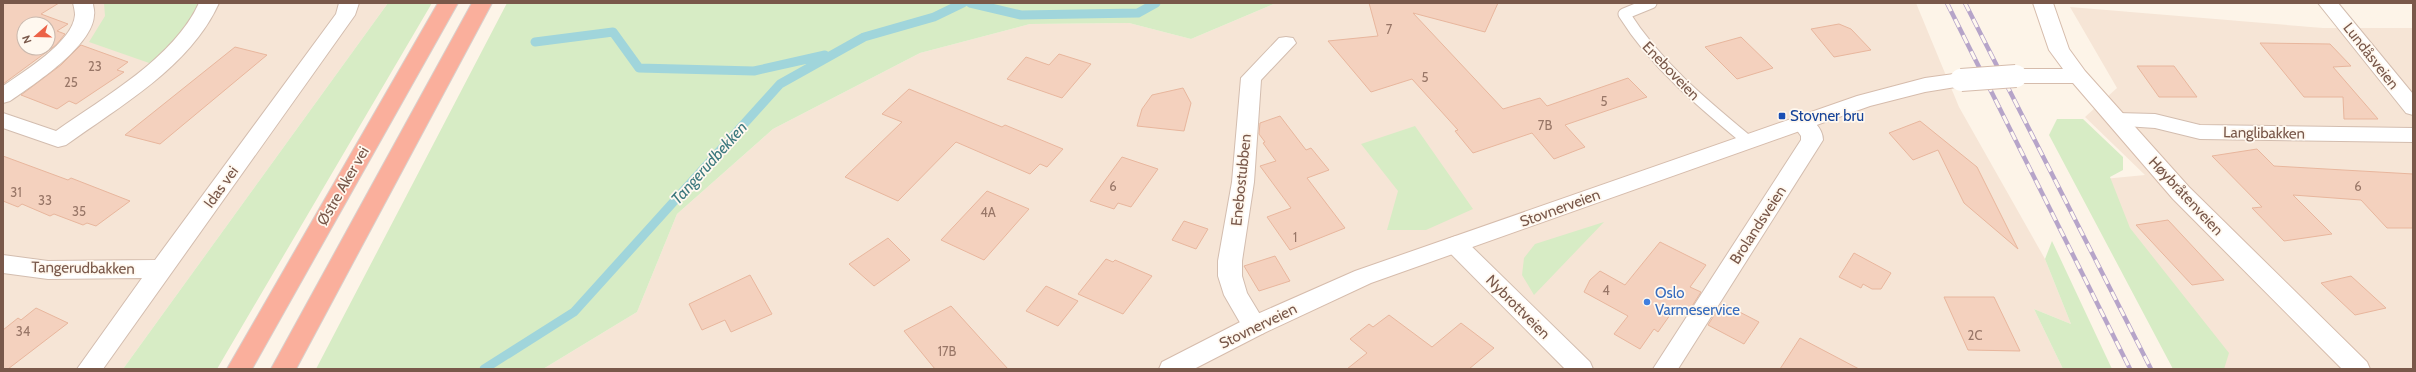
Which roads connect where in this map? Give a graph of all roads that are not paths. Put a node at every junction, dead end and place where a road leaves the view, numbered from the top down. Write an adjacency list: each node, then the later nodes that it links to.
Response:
1 (83, 3): 11 (street)
2 (209, 3): 13 (street)
3 (349, 3): 20 (street, Idas vei)
4 (448, 3): 23 (highway, Østre Aker vei)
5 (482, 3): 24 (highway)
6 (1651, 3): 17 (lane, Eneboveien)
7 (2043, 3): 10 (street, Høybråtenveien)
8 (2328, 3): 12 (street, Lundåsveien)
9 (1286, 43): 21 (street, Enebostubben)
10 (2078, 76): 14 (street, Høybråtenveien); 15 (street, Stovnerveien, bridge)
11 (3, 96)
12 (2413, 108)
13 (3, 120)
14 (2117, 120): 16 (street, Langlibakken); 28 (street, Høybråtenveien)
15 (1801, 122): 17 (street, Stovnerveien); 27 (street, Brolandsveien)
16 (2413, 135)
17 (1748, 140): 18 (street, Stovnerveien)
18 (1456, 244): 21 (street, Stovnerveien); 26 (street, Nybrottveien)
19 (3, 264): 20 (street, Tangerudbakken)
20 (163, 269): 22 (street, Idas vei)
21 (1255, 326): 25 (street, Stovnerveien)
22 (89, 369)
23 (239, 369)
24 (283, 369)
25 (1171, 369)
26 (1581, 369)
27 (1665, 369)
28 (2358, 369)

